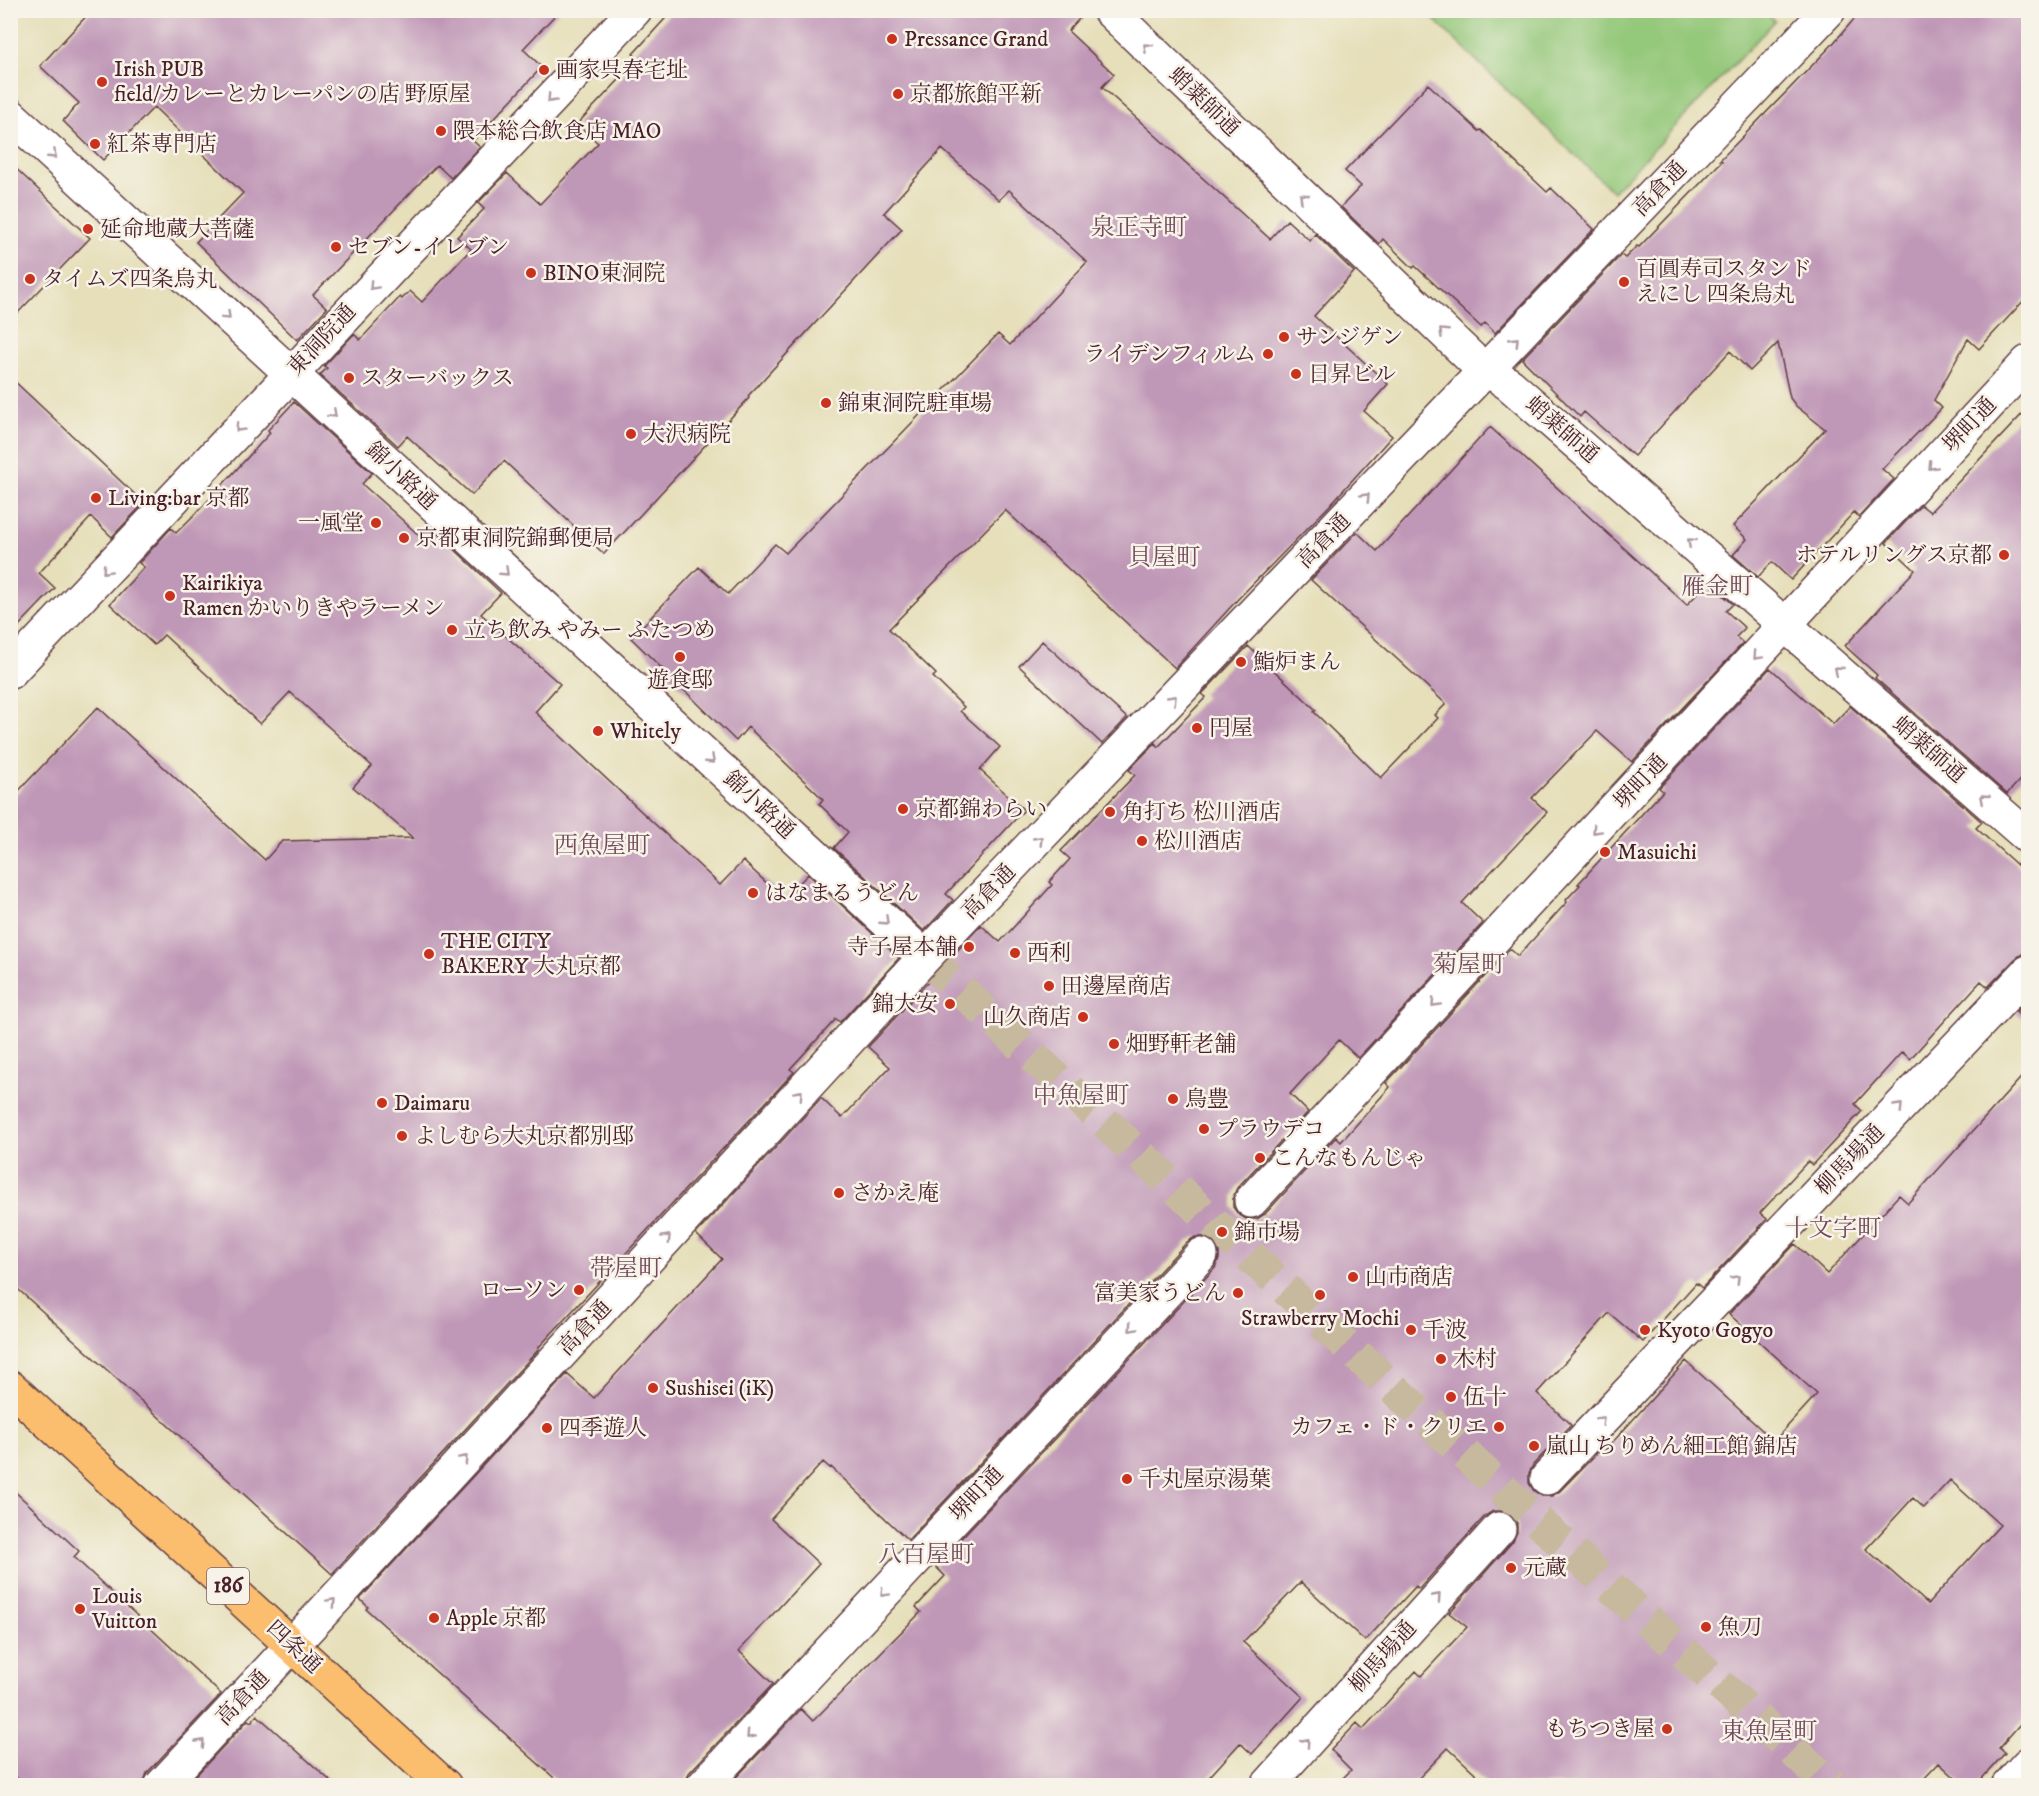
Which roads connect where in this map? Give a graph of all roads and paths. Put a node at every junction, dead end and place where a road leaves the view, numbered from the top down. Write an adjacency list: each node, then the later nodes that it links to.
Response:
1 (635, 10): 7 (street, 東洞院通, one-way to 7)
2 (1109, 10): 6 (street, 蛸薬師通, one-way to 2)
3 (1829, 10): 6 (street, 高倉通, one-way to 3)
4 (10, 115): 7 (street, 錦小路通, one-way to 7)
5 (2028, 362): 8 (street, 堺町通, one-way to 8)
6 (1487, 370): 8 (street, 蛸薬師通, one-way to 6); 11 (street, 高倉通, one-way to 6)
7 (290, 374): 9 (street, 東洞院通, one-way to 9); 11 (street, 錦小路通, one-way to 11)
8 (1786, 625): 10 (street, 蛸薬師通, one-way to 8); 13 (street, 堺町通, one-way to 13)
9 (10, 672)
10 (2028, 837)
11 (925, 957): 18 (street, 高倉通, one-way to 11)
12 (2028, 972): 16 (street, 柳馬場通, one-way to 12)
13 (1251, 1200)
14 (1201, 1255): 22 (street, 堺町通, one-way to 22)
15 (10, 1387): 18 (main road, 四条通 / 186)
16 (1546, 1478)
17 (1499, 1529): 23 (street, 柳馬場通, one-way to 17)
18 (292, 1645): 20 (street, 高倉通, one-way to 18); 21 (main road, 四条通 / 186)
19 (2028, 1764): 24 (street)
20 (161, 1785)
21 (445, 1785)
22 (703, 1785)
23 (1267, 1785)
24 (2008, 1785)

